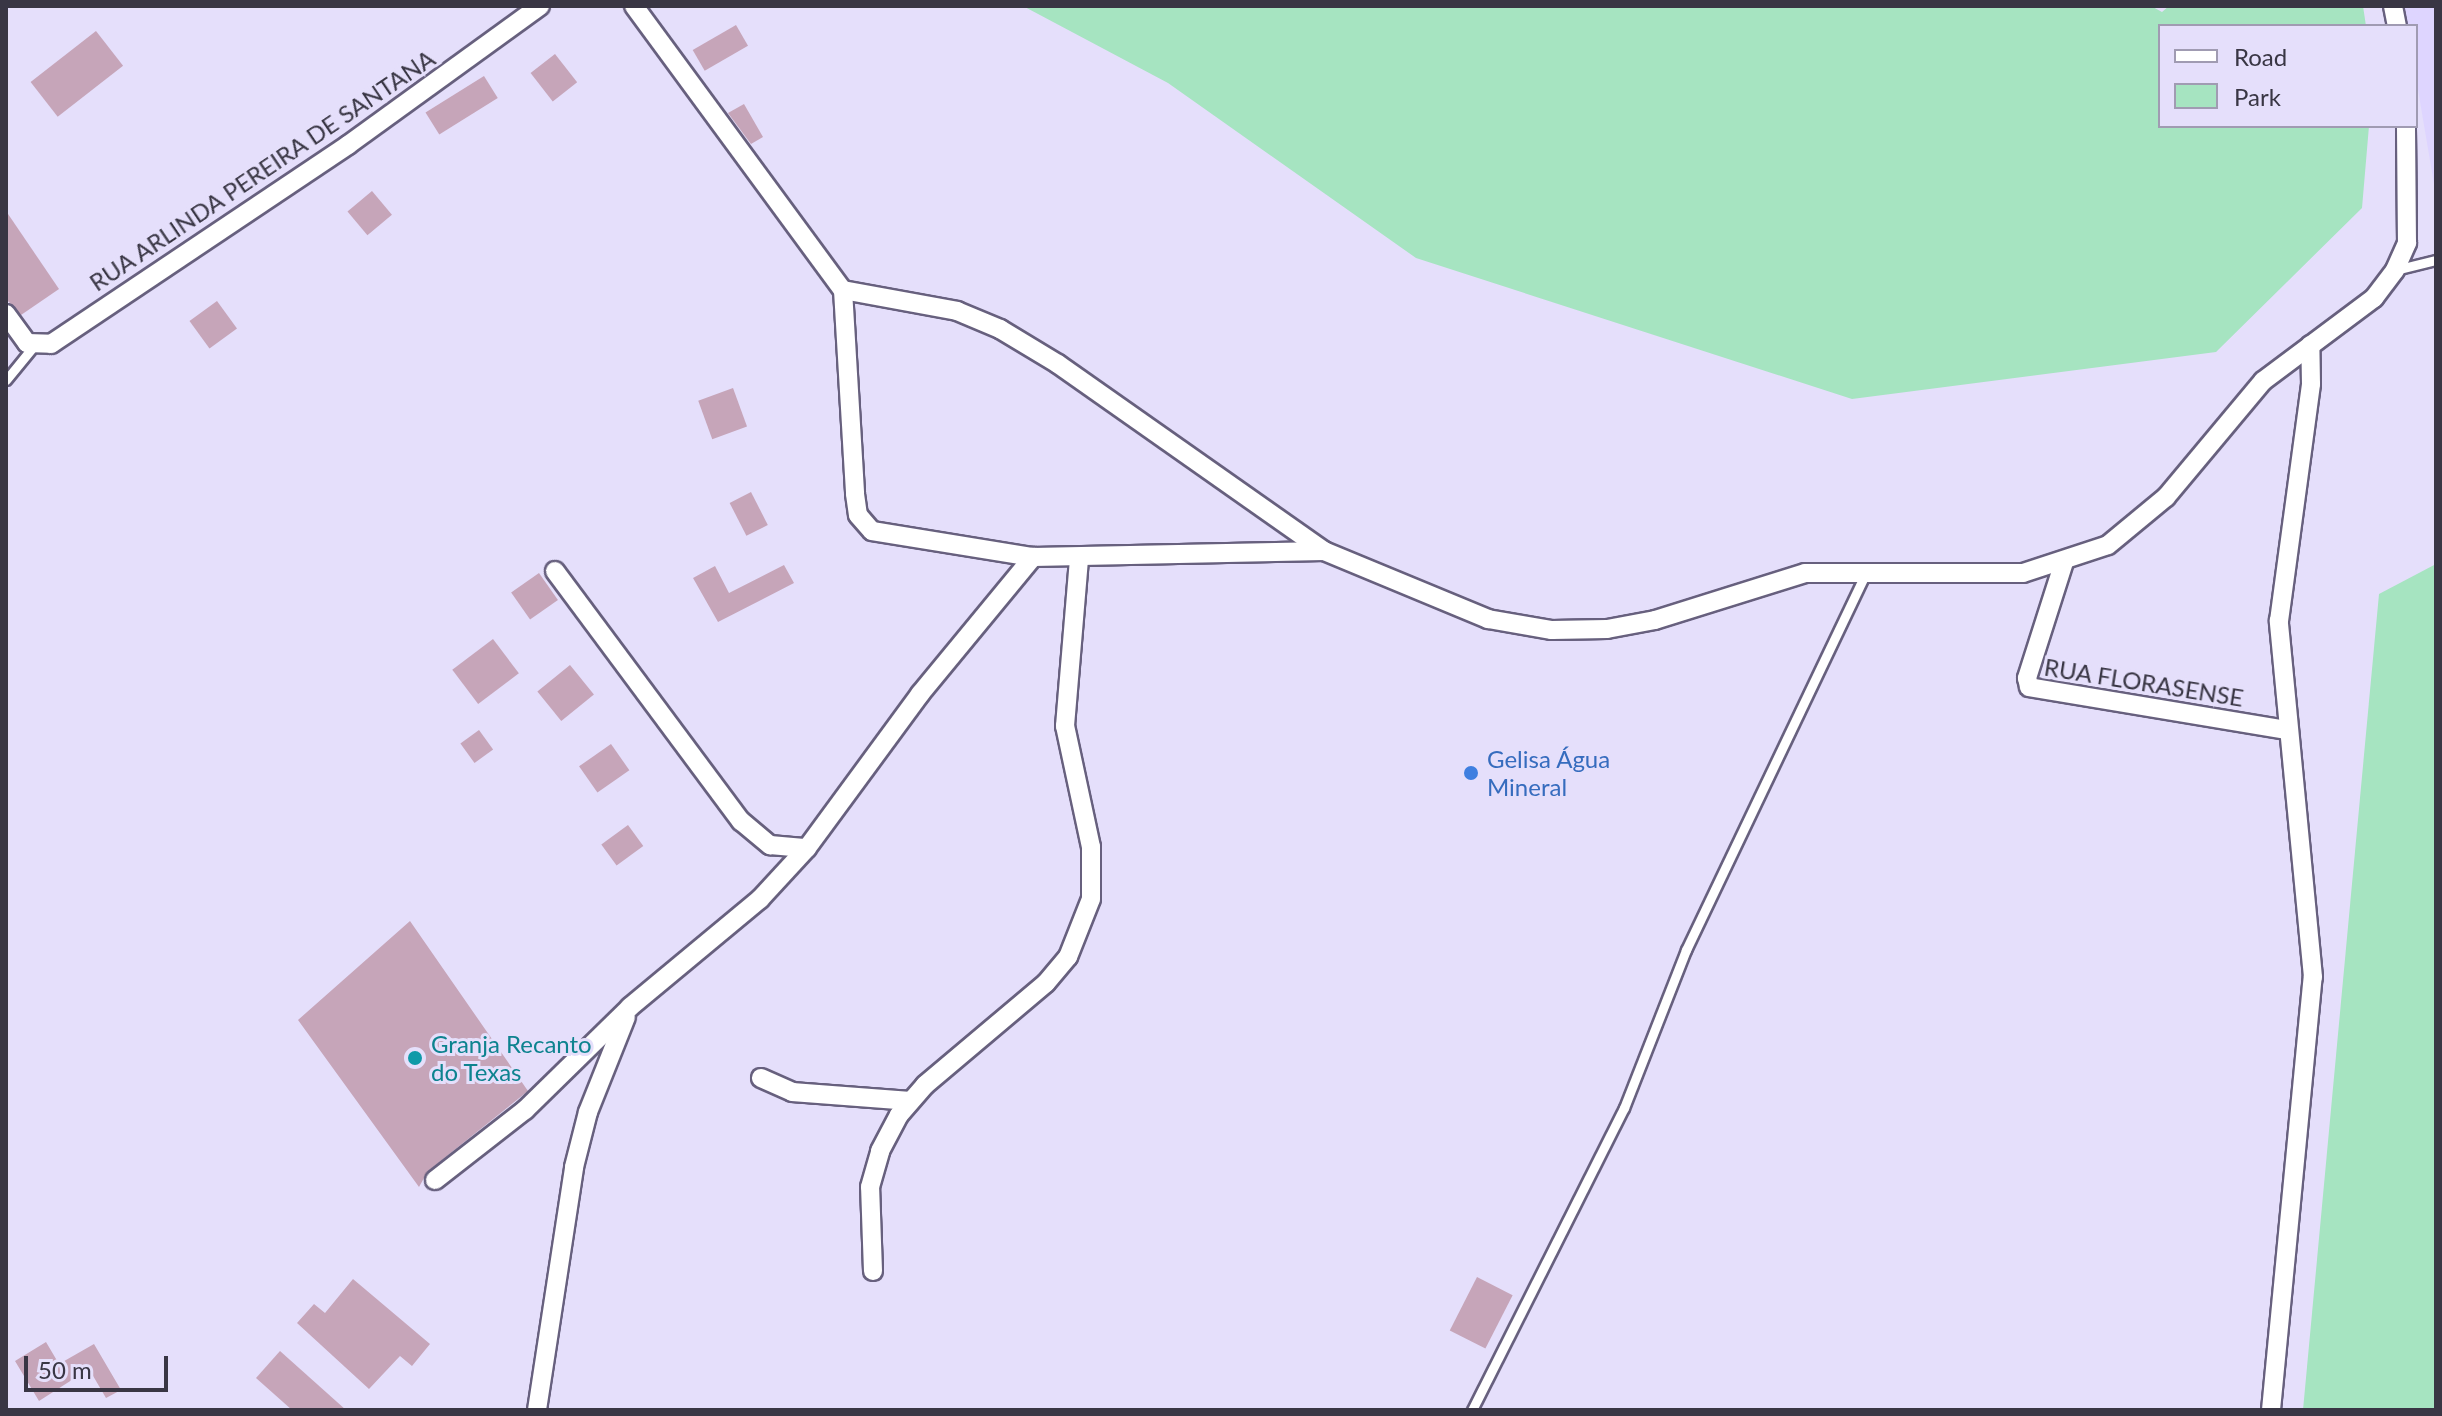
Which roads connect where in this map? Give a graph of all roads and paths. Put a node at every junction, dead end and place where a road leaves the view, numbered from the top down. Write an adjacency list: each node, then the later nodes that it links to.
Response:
1 (540, 6): 9 (street, RUA ARLINDA PEREIRA DE SANTANA)
2 (634, 6): 6 (street)
3 (2406, 128): 5 (street)
4 (2436, 260): 5 (lane)
5 (2395, 270): 8 (street)
6 (843, 290): 11 (street); 12 (street)
7 (9, 319): 9 (street)
8 (2310, 345): 14 (street); 17 (street)
9 (33, 347): 10 (lane)
10 (6, 380)
11 (1324, 551): 13 (street); 15 (street)
12 (1033, 557): 13 (street); 18 (street)
13 (1079, 558): 21 (street)
14 (2064, 562): 15 (street); 17 (street, RUA FLORASENSE)
15 (1867, 570): 25 (lane)
16 (555, 571): 18 (street)
17 (2287, 730): 26 (street)
18 (807, 848): 19 (street)
19 (630, 1007): 22 (street); 24 (street)
20 (761, 1078): 21 (street)
21 (911, 1101): 23 (street)
22 (435, 1180)
23 (873, 1271)
24 (537, 1410)
25 (1472, 1410)
26 (2271, 1410)

